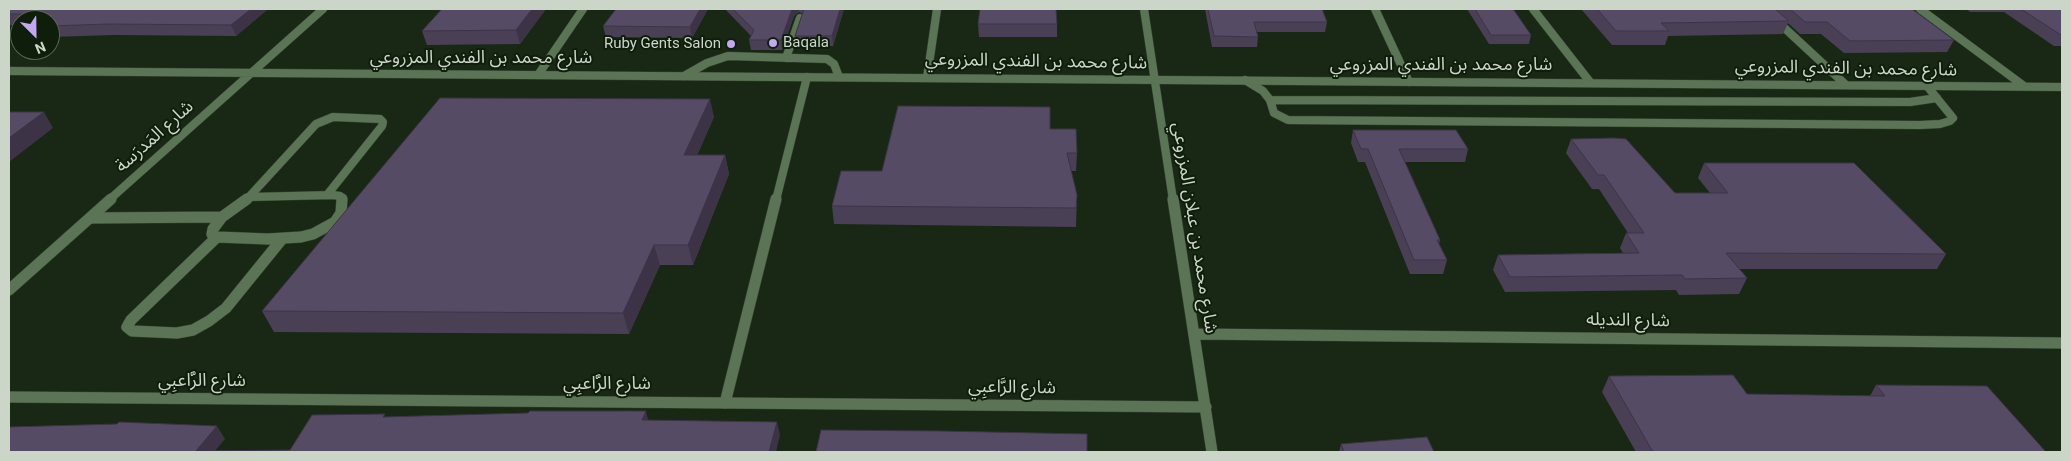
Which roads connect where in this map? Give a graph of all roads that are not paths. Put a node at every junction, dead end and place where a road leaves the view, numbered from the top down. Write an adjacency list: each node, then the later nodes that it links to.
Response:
1 (323, 9): 12 (street, شارع المَدرَسة)
2 (583, 9): 13 (street)
3 (937, 9): 17 (street)
4 (1144, 9): 18 (street, شارع محمد بن عبلان المزروعي)
5 (1375, 9): 20 (street)
6 (1533, 9): 21 (street)
7 (1764, 9): 22 (street)
8 (1920, 9): 24 (street)
9 (800, 18): 10 (street)
10 (786, 58): 14 (street); 16 (street)
11 (9, 70): 12 (street, شارع محمد بن الفندي المزروعي)
12 (252, 72): 13 (street, شارع محمد بن الفندي المزروعي); 31 (street, شارع المَدرَسة)
13 (538, 75): 14 (street, شارع محمد بن الفندي المزروعي)
14 (684, 76): 15 (street, شارع محمد بن الفندي المزروعي)
15 (807, 77): 16 (street, شارع محمد بن الفندي المزروعي); 38 (street)
16 (840, 77): 17 (street, شارع محمد بن الفندي المزروعي)
17 (927, 78): 18 (street, شارع محمد بن الفندي المزروعي)
18 (1155, 80): 19 (street, شارع محمد بن الفندي المزروعي); 35 (street, شارع محمد بن عبلان المزروعي)
19 (1245, 80): 20 (street, شارع محمد بن الفندي المزروعي); 27 (street)
20 (1409, 82): 21 (street, شارع محمد بن الفندي المزروعي)
21 (1590, 82): 22 (street, شارع محمد بن الفندي المزروعي)
22 (1846, 85): 23 (street, شارع محمد بن الفندي المزروعي)
23 (1927, 86): 24 (street, شارع محمد بن الفندي المزروعي); 26 (street)
24 (2024, 86): 25 (street, شارع محمد بن الفندي المزروعي)
25 (2062, 87)
26 (1937, 98): 27 (street); 27 (street)
27 (1270, 100)
28 (327, 195): 29 (street); 29 (street); 33 (street)
29 (249, 197): 30 (street)
30 (222, 217): 31 (street); 32 (street)
31 (90, 218): 34 (street, شارع المَدرَسة)
32 (217, 238): 33 (street); 33 (street)
33 (282, 239)
34 (9, 290)
35 (1194, 334): 36 (street, شارع النديله); 39 (street, شارع محمد بن عبلان المزروعي)
36 (2062, 343)
37 (9, 397): 38 (street, شارع الرَّاعبِي)
38 (725, 403): 39 (street, شارع الرَّاعبِي)
39 (1206, 407): 40 (street, شارع محمد بن عبلان المزروعي)
40 (1212, 452)

